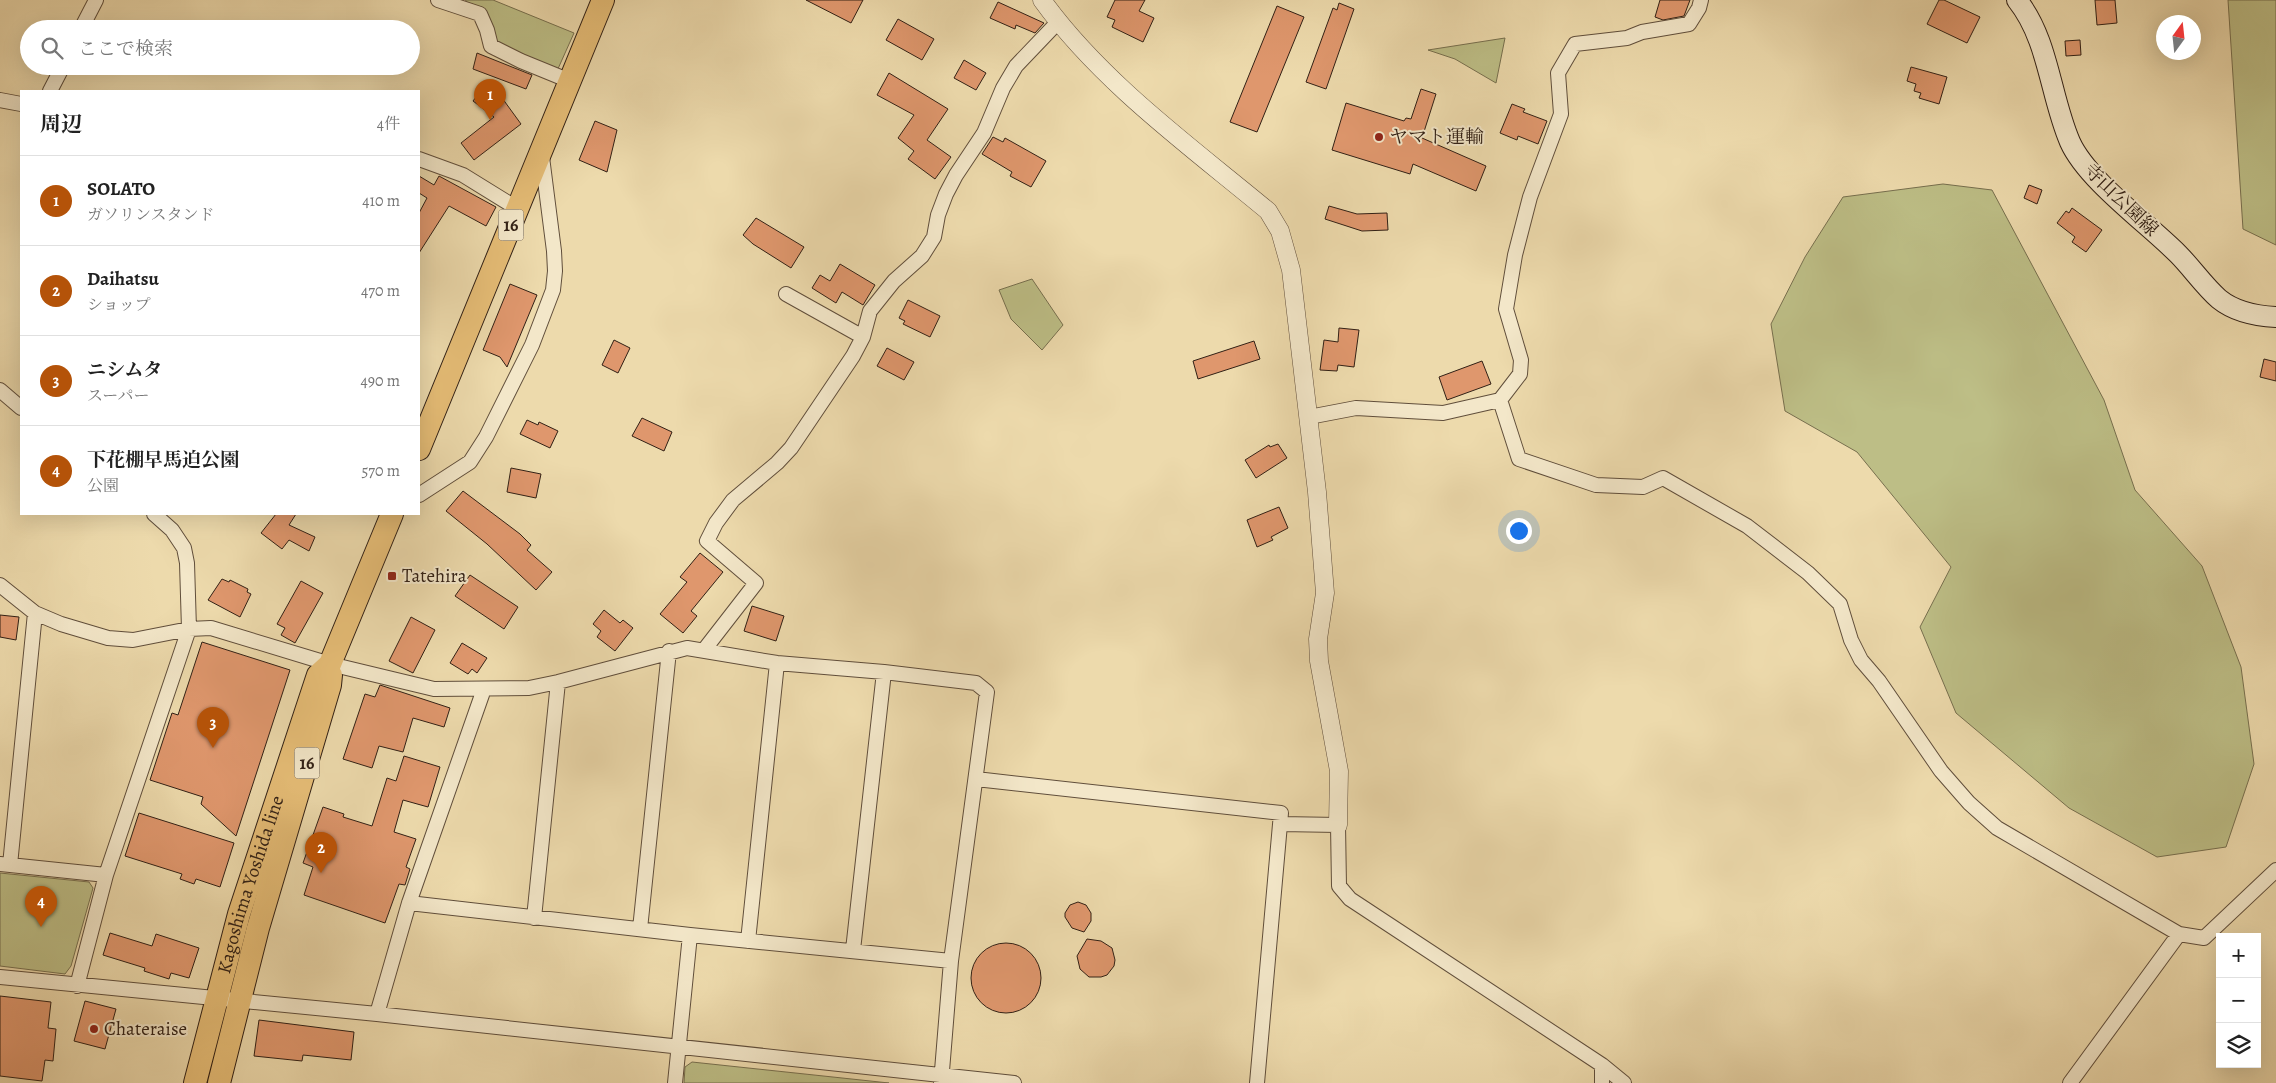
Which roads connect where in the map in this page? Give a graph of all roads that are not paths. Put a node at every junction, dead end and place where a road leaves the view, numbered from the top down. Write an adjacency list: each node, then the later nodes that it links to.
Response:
1 (96, 0): 7 (street)
2 (438, 0): 10 (street)
3 (603, 0): 10 (main road, 16)
4 (1042, 0): 8 (street)
5 (1701, 0): 21 (street)
6 (2017, 0): 18 (main road, 寺山公園線)
7 (86, 20)
8 (1058, 22): 19 (street); 23 (street)
9 (58, 75): 11 (street)
10 (570, 81): 14 (main road, 16)
11 (51, 90)
12 (0, 100): 13 (street)
13 (20, 104)
14 (541, 152): 16 (main road, 16); 25 (street)
15 (420, 159): 16 (street)
16 (518, 208): 24 (main road, 16)
17 (786, 294): 19 (street)
18 (2276, 318)
19 (863, 337): 31 (street)
20 (0, 390): 22 (street)
21 (1500, 400): 23 (street); 47 (street)
22 (20, 407)
23 (1309, 417): 40 (street)
24 (420, 447)
25 (420, 494)
26 (155, 515): 30 (street)
27 (392, 515): 34 (main road, Kagoshima Yoshida line / 16)
28 (0, 584): 29 (street)
29 (35, 613): 30 (street); 41 (street)
30 (189, 629): 34 (street); 43 (street)
31 (704, 650): 32 (street); 33 (street)
32 (669, 651): 36 (street); 46 (street)
33 (777, 663): 35 (street); 49 (street)
34 (330, 664): 37 (street); 54 (main road, Kagoshima Yoshida line / 16); 55 (main road, Kagoshima Yoshida line / 16)
35 (884, 672): 38 (street); 50 (street)
36 (558, 682): 37 (street); 45 (street)
37 (484, 689): 44 (street)
38 (976, 779): 39 (street); 51 (street)
39 (1281, 824): 40 (street); 64 (street)
40 (1338, 825): 58 (street)
41 (5, 864): 43 (street)
42 (2276, 870): 47 (street)
43 (106, 875): 53 (street)
44 (409, 904): 45 (street); 56 (street)
45 (534, 918): 46 (street)
46 (640, 929): 48 (street)
47 (2178, 934): 67 (street)
48 (690, 935): 49 (street); 57 (street)
49 (748, 941): 50 (street)
50 (853, 950): 51 (street)
51 (951, 961): 59 (street)
52 (0, 977): 53 (street)
53 (77, 986): 54 (street)
54 (216, 999): 55 (street); 60 (main road, Kagoshima Yoshida line / 16)
55 (240, 1001): 56 (street); 61 (main road, Kagoshima Yoshida line / 16)
56 (376, 1014): 57 (street)
57 (679, 1048): 59 (street); 62 (street)
58 (1602, 1065): 65 (street); 66 (street)
59 (941, 1079): 63 (street)
60 (195, 1083)
61 (219, 1083)
62 (675, 1083)
63 (1014, 1083)
64 (1257, 1083)
65 (1602, 1083)
66 (1624, 1083)
67 (2070, 1083)

